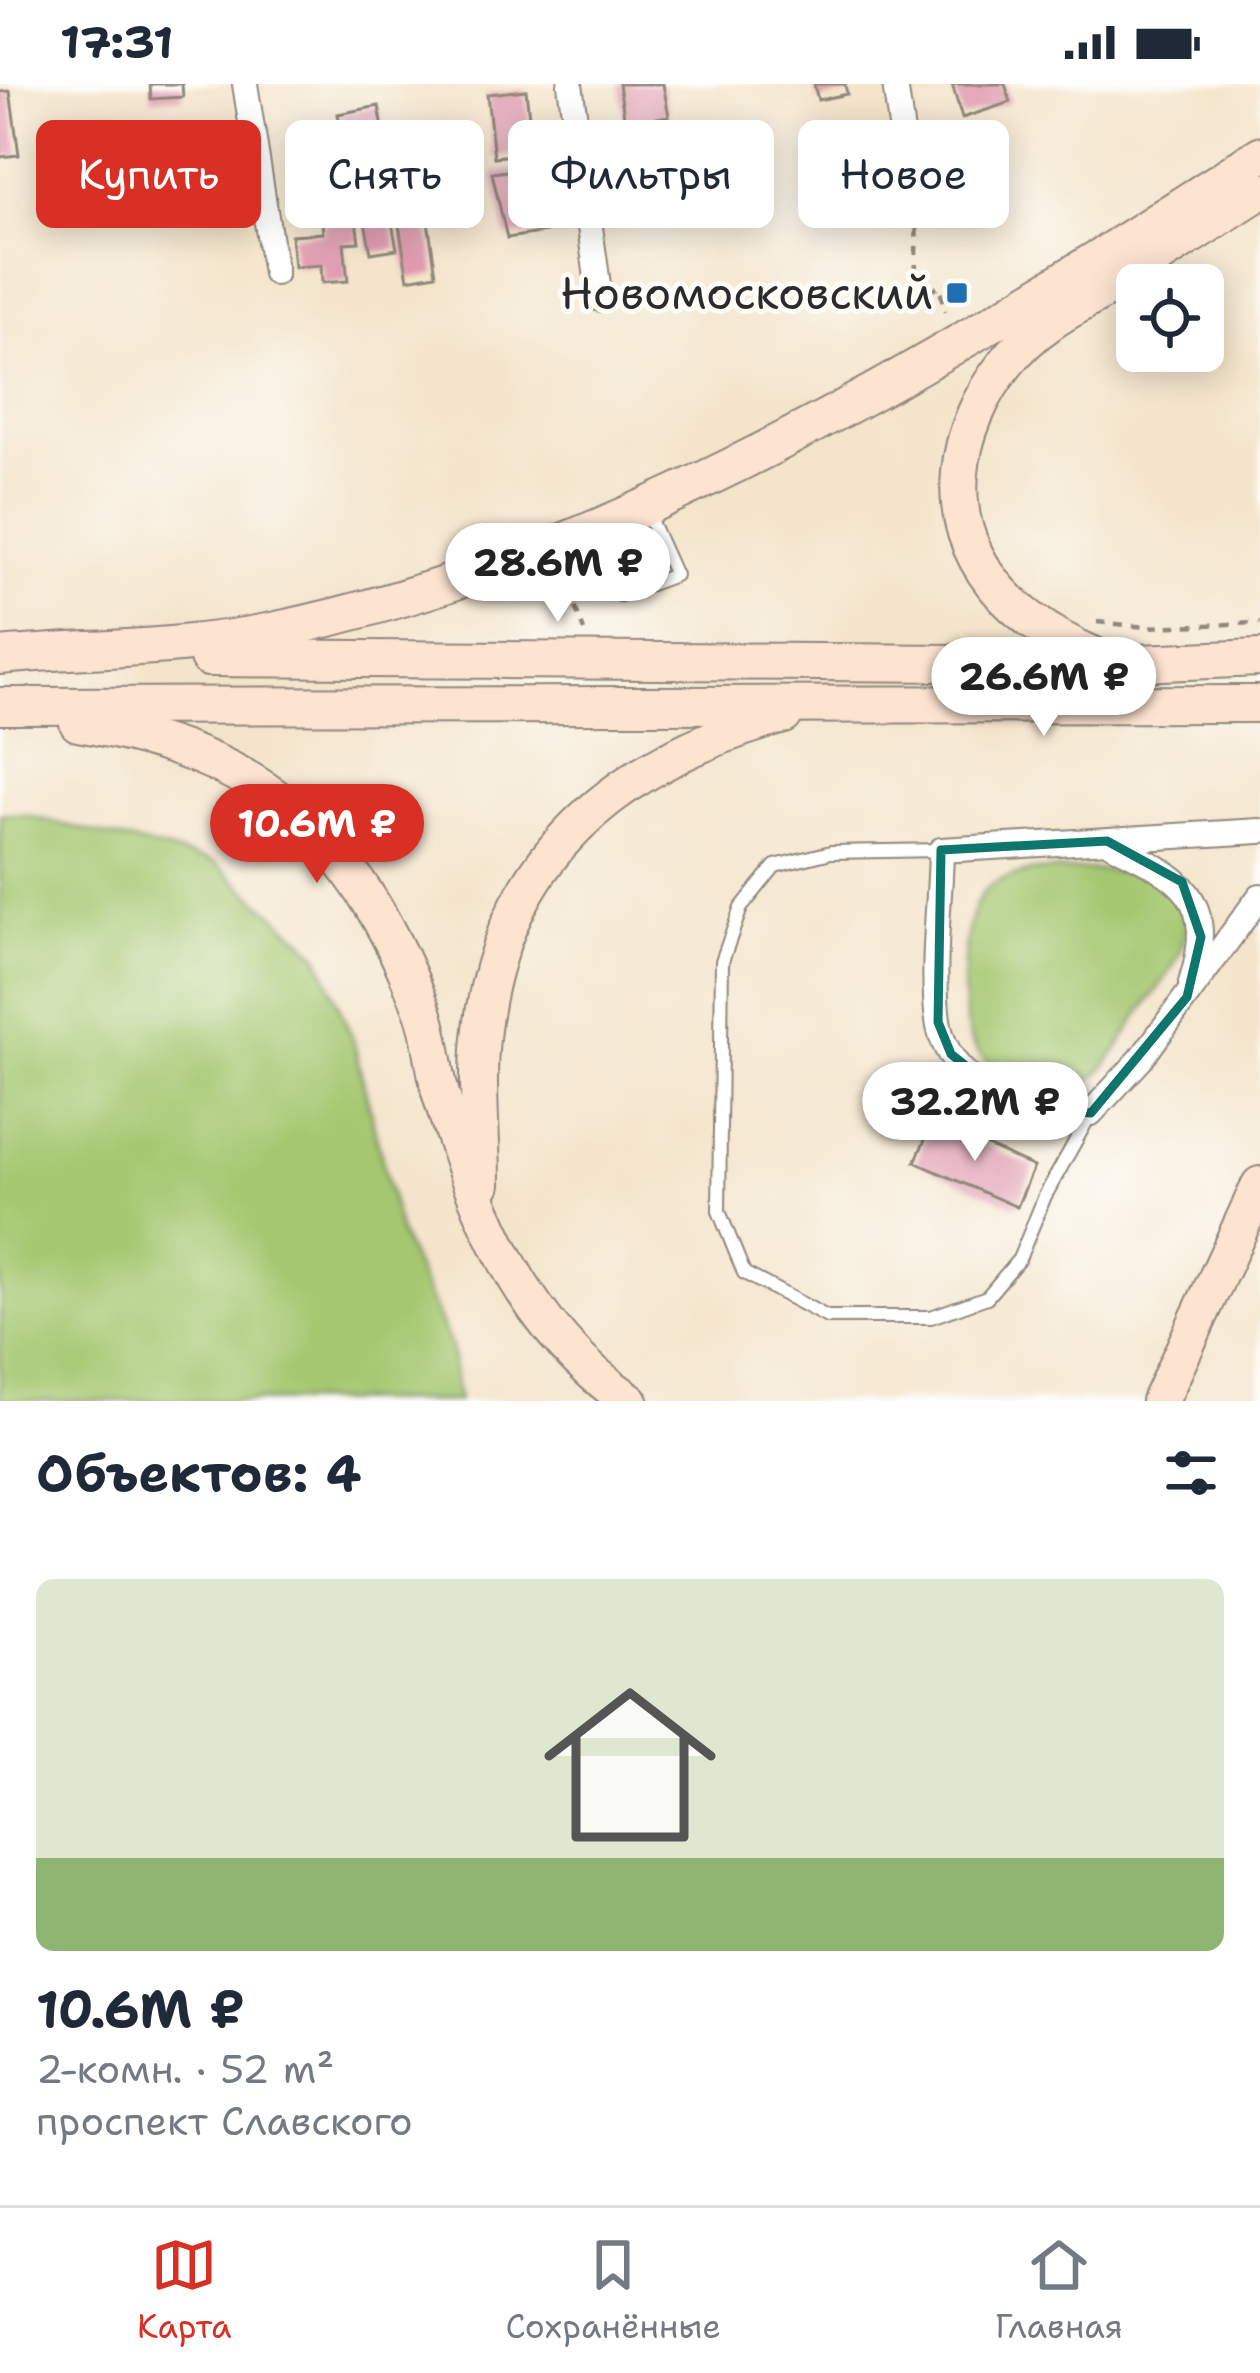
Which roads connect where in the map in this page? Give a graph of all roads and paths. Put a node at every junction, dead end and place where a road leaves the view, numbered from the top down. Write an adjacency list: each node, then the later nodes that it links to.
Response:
1 (245, 84): 8 (street)
2 (570, 84): 9 (street)
3 (895, 84): 4 (street)
4 (900, 120)
5 (1260, 155): 11 (street)
6 (1260, 191): 17 (street)
7 (917, 228): 10 (path)
8 (275, 273)
9 (600, 299)
10 (945, 312)
11 (644, 505): 12 (lane); 15 (street)
12 (620, 595)
13 (1094, 621): 14 (path)
14 (1260, 623)
15 (0, 657): 17 (street)
16 (1260, 658): 17 (street)
17 (1115, 664)
18 (828, 703): 19 (street); 20 (street); 28 (street)
19 (1260, 704)
20 (0, 708): 28 (street)
21 (1260, 831): 22 (street)
22 (1107, 841): 23 (street); 25 (street)
23 (941, 850): 26 (street); 26 (lane)
24 (1260, 896): 25 (street)
25 (1187, 997): 26 (street)
26 (1091, 1112)
27 (1260, 1185): 30 (street)
28 (483, 1212): 29 (street)
29 (630, 1401)
30 (1160, 1401)

